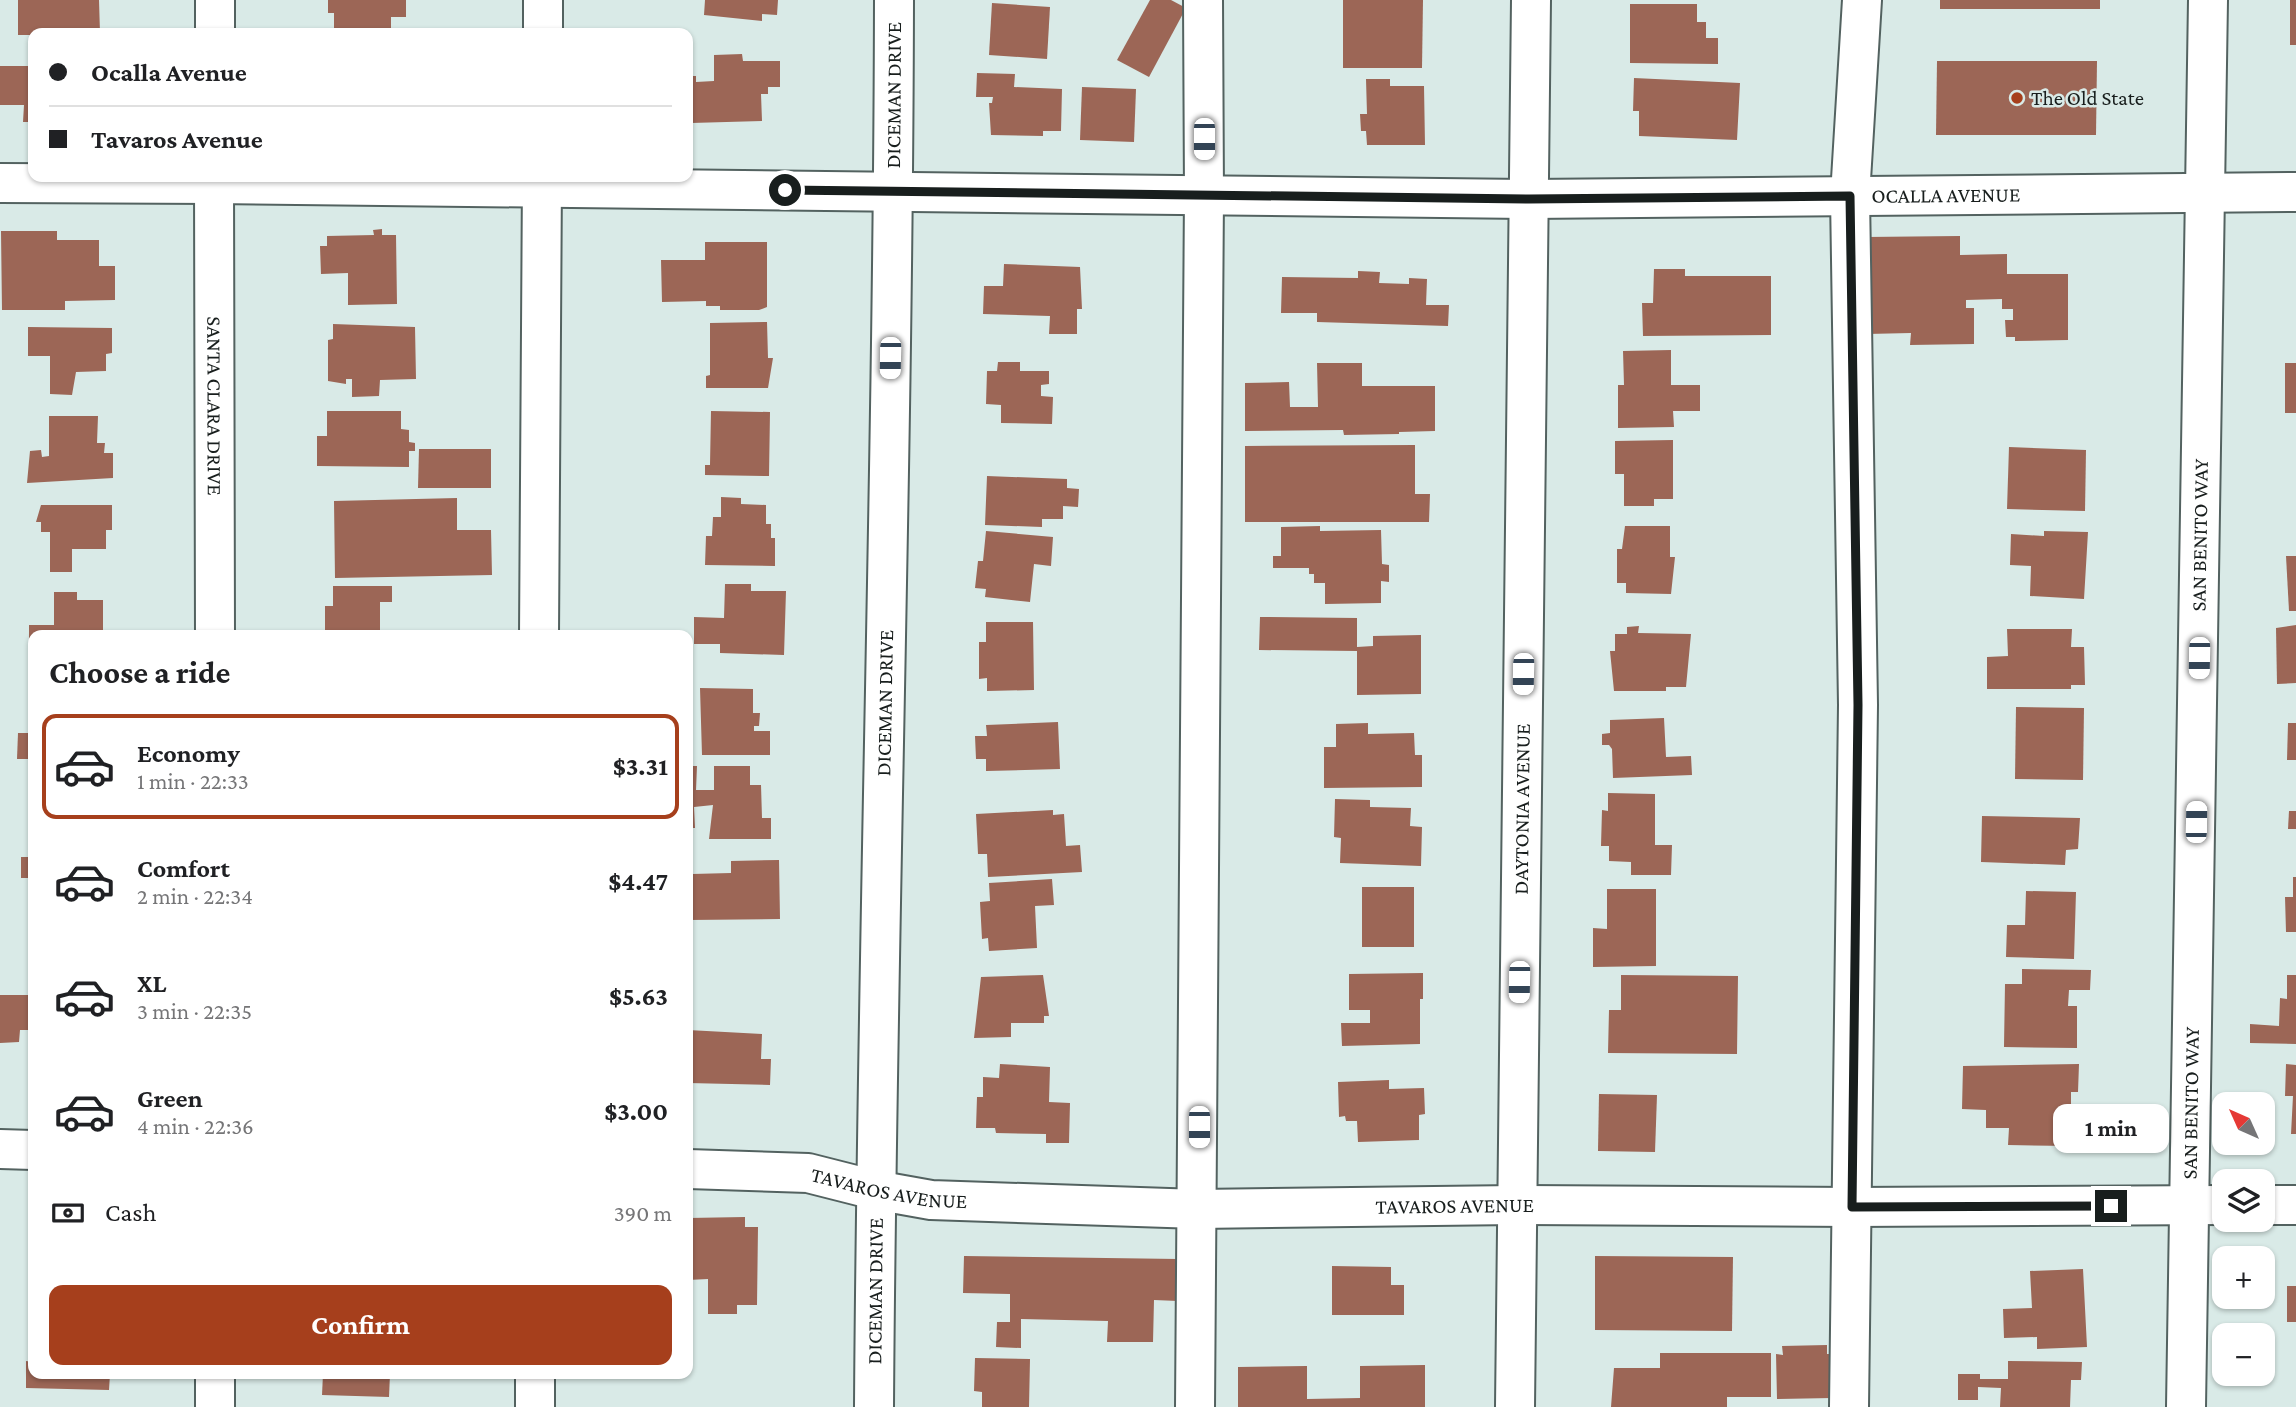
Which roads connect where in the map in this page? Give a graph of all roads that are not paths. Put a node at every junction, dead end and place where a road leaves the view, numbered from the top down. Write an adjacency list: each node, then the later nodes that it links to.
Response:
1 (215, 0): 8 (street)
2 (543, 0): 9 (street)
3 (894, 0): 14 (street, DICEMAN DRIVE)
4 (1203, 0): 17 (street)
5 (1531, 0): 19 (street, DAYTONIA AVENUE)
6 (1862, 0): 18 (street)
7 (2208, 0): 15 (street, SAN BENITO WAY)
8 (215, 28)
9 (543, 28)
10 (71, 182): 13 (street, OCALLA AVENUE)
11 (214, 182): 20 (street, SANTA CLARA DRIVE)
12 (542, 182): 14 (street, OCALLA AVENUE); 21 (street)
13 (0, 183)
14 (894, 191): 17 (street, OCALLA AVENUE); 25 (street, DICEMAN DRIVE)
15 (2206, 192): 16 (street, OCALLA AVENUE); 18 (street, OCALLA AVENUE); 27 (street, SAN BENITO WAY)
16 (2296, 192)
17 (1204, 195): 19 (street, OCALLA AVENUE); 31 (street)
18 (1850, 196): 19 (street, OCALLA AVENUE); 30 (street)
19 (1529, 199): 26 (street, DAYTONIA AVENUE)
20 (215, 630)
21 (539, 630)
22 (0, 1149): 23 (street)
23 (28, 1150)
24 (693, 1169): 25 (street, TAVAROS AVENUE)
25 (875, 1191): 31 (street, TAVAROS AVENUE); 36 (street, DICEMAN DRIVE)
26 (1516, 1205): 30 (street, TAVAROS AVENUE); 31 (street, TAVAROS AVENUE); 38 (street, DAYTONIA AVENUE)
27 (2207, 1205): 30 (street, TAVAROS AVENUE); 40 (street, SAN BENITO WAY)
28 (2275, 1205): 29 (street)
29 (2296, 1205)
30 (1852, 1207): 39 (street)
31 (1198, 1209): 37 (street)
32 (215, 1379): 34 (street)
33 (535, 1379): 35 (street)
34 (215, 1407)
35 (535, 1407)
36 (874, 1407)
37 (1195, 1407)
38 (1515, 1407)
39 (1849, 1407)
40 (2186, 1407)

